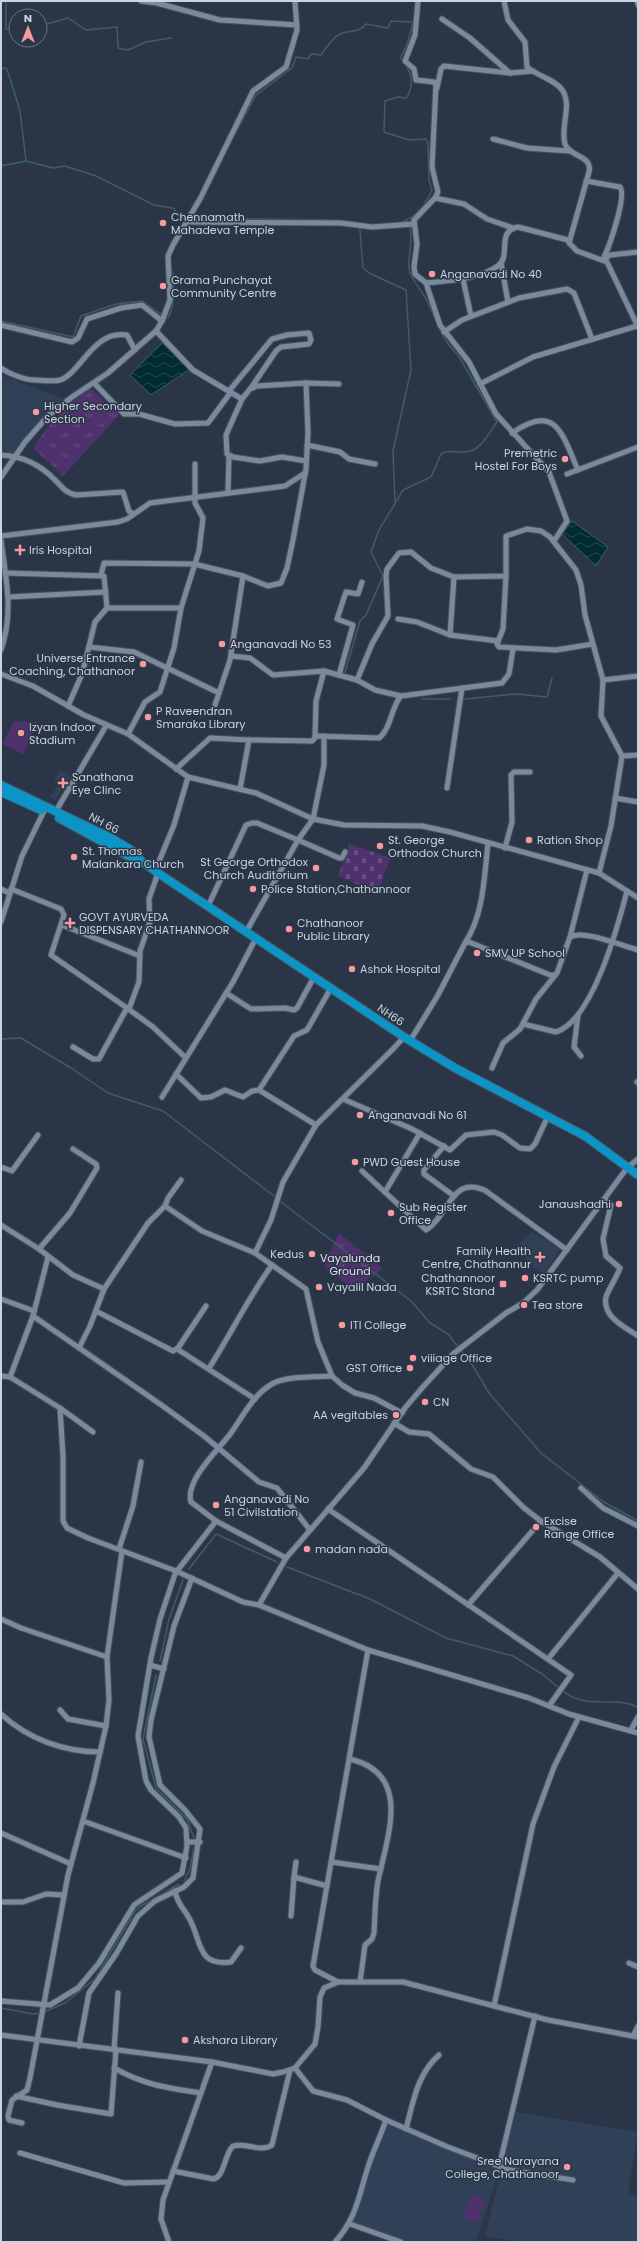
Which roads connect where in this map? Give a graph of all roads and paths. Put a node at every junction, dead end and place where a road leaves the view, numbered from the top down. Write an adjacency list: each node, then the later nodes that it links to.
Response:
1 (141, 1): 8 (street)
2 (295, 1): 8 (street)
3 (418, 1): 11 (street)
4 (504, 1): 9 (street)
5 (637, 1): 6 (street)
6 (638, 5)
7 (442, 19): 10 (street)
8 (297, 25): 16 (street)
9 (533, 72): 10 (street); 13 (street)
10 (510, 73): 11 (street)
11 (437, 89): 15 (street)
12 (493, 139): 13 (street)
13 (569, 151): 14 (street)
14 (586, 181): 19 (street); 21 (street)
15 (435, 198): 17 (street); 18 (street)
16 (189, 219): 17 (street); 27 (street)
17 (414, 224): 24 (street)
18 (513, 228): 19 (street); 22 (street)
19 (568, 240): 21 (street)
20 (638, 252): 21 (street)
21 (603, 259): 29 (street)
22 (501, 263): 23 (street); 25 (street)
23 (464, 278): 24 (street); 26 (street)
24 (426, 283): 31 (street)
25 (508, 302): 26 (street); 32 (street)
26 (471, 316): 31 (street)
27 (162, 321): 28 (street); 30 (street)
28 (1, 325)
29 (638, 326): 32 (street)
30 (156, 331): 33 (street); 40 (street)
31 (444, 332): 38 (street)
32 (592, 339): 38 (street)
33 (135, 350): 34 (street); 35 (street)
34 (1, 368)
35 (94, 383): 40 (street); 46 (street)
36 (306, 383): 37 (street); 39 (street); 43 (street)
37 (339, 384)
38 (480, 384): 42 (street)
39 (250, 389): 40 (street); 41 (street)
40 (230, 392): 41 (street)
41 (242, 399): 47 (street)
42 (512, 433): 51 (street); 60 (street)
43 (308, 445): 48 (street); 50 (street)
44 (638, 447): 51 (street)
45 (1, 455): 46 (street)
46 (16, 456): 54 (street); 57 (street)
47 (229, 456): 48 (street); 55 (street)
48 (306, 461): 52 (street)
49 (194, 464): 56 (street)
50 (375, 464)
51 (578, 470): 53 (street)
52 (305, 473): 55 (street); 64 (street)
53 (567, 474)
54 (1, 477)
55 (228, 492): 56 (street)
56 (195, 500): 57 (street); 61 (street)
57 (132, 514): 58 (street)
58 (1, 536)
59 (1, 540): 63 (street)
60 (554, 541): 65 (street); 75 (street)
61 (194, 564): 62 (street); 64 (street); 71 (street)
62 (101, 575): 63 (street); 68 (street)
63 (4, 576): 69 (street)
64 (243, 576): 79 (street)
65 (506, 576): 66 (street); 74 (street)
66 (454, 577): 73 (street); 85 (street)
67 (362, 582): 83 (street)
68 (106, 592): 69 (street); 70 (street)
69 (9, 597): 78 (street)
70 (107, 608): 71 (street); 76 (street)
71 (182, 608): 80 (street)
72 (398, 618): 73 (street)
73 (450, 635): 74 (street)
74 (498, 641): 77 (street)
75 (594, 644): 77 (street); 86 (street)
76 (89, 647): 80 (street); 91 (street)
77 (513, 649): 87 (street)
78 (1, 650)
79 (231, 656): 81 (street); 88 (street)
80 (167, 666): 88 (street); 93 (street)
81 (324, 671): 83 (street); 94 (street)
82 (1, 674): 91 (street)
83 (339, 675): 85 (street)
84 (638, 676): 86 (street)
85 (357, 680): 89 (street)
86 (603, 680): 98 (street)
87 (462, 688): 89 (street); 103 (street)
88 (219, 693): 90 (street)
89 (401, 696): 95 (street)
90 (215, 705)
91 (68, 706): 92 (street)
92 (106, 726): 93 (street); 109 (street)
93 (128, 734): 99 (street)
94 (315, 736): 95 (street); 96 (street)
95 (324, 736): 110 (street)
96 (249, 740): 99 (street); 104 (street)
97 (638, 755): 98 (street)
98 (622, 756): 106 (street)
99 (176, 768): 101 (street)
100 (530, 772): 113 (street)
101 (188, 777): 104 (street); 117 (street)
102 (1, 785): 108 (highway, NH 66 / NH66)
103 (448, 788)
104 (240, 789): 110 (street)
105 (1, 792): 108 (highway, NH 66 / NH66)
106 (615, 798): 107 (street); 118 (street)
107 (638, 802)
108 (45, 808): 109 (highway, NH 66 / NH66); 115 (highway, NH 66 / NH66); 120 (street)
109 (56, 811): 115 (highway, NH 66 / NH66)
110 (313, 819): 111 (street); 112 (street)
111 (298, 840): 114 (street); 123 (street); 126 (street)
112 (488, 844): 113 (street); 129 (street)
113 (505, 848): 116 (street)
114 (345, 852)
115 (140, 860): 117 (highway, NH66 / NH66)
116 (587, 870): 118 (street); 127 (street)
117 (156, 872): 123 (highway, NH66 / NH66); 132 (street)
118 (598, 873): 121 (street)
119 (1, 890): 120 (street)
120 (10, 891): 124 (street); 125 (street)
121 (627, 891): 122 (street); 130 (street)
122 (638, 898)
123 (208, 906): 126 (highway, NH66 / NH66)
124 (1, 922)
125 (62, 925): 132 (street); 137 (street)
126 (246, 932): 128 (highway, NH66 / NH66)
127 (570, 937): 130 (street); 133 (street)
128 (256, 938): 134 (highway, NH66 / NH66); 136 (street)
129 (465, 943): 133 (street); 140 (street)
130 (613, 944): 131 (street); 138 (street)
131 (638, 950)
132 (140, 956): 137 (street)
133 (555, 976): 139 (street)
134 (314, 977): 135 (highway, NH66 / NH66); 136 (street)
135 (331, 988): 140 (highway, NH66 / NH66); 146 (street)
136 (226, 993): 143 (street)
137 (128, 1008): 141 (street); 143 (street)
138 (578, 1014): 139 (street); 142 (street)
139 (523, 1024): 144 (street)
140 (407, 1039): 148 (street); 149 (highway, NH66 / NH66)
141 (73, 1047)
142 (581, 1056)
143 (186, 1058): 145 (street)
144 (492, 1068)
145 (176, 1074): 146 (street); 147 (street)
146 (259, 1090): 150 (street)
147 (162, 1097)
148 (343, 1099): 150 (street); 151 (street)
149 (547, 1118): 153 (street); 157 (highway, NH66 / NH66)
150 (316, 1125): 168 (street)
151 (420, 1133): 153 (street); 161 (street)
152 (38, 1135): 156 (street)
153 (444, 1146): 162 (street)
154 (73, 1149): 166 (street)
155 (638, 1159): 157 (street)
156 (1, 1167)
157 (627, 1168): 159 (highway, NH66 / NH66); 163 (street)
158 (362, 1171): 161 (street)
159 (638, 1175)
160 (181, 1180): 164 (street)
161 (385, 1192): 162 (street)
162 (454, 1196): 167 (street)
163 (604, 1198): 167 (street); 176 (street)
164 (165, 1206): 168 (street); 171 (street)
165 (1, 1225): 166 (street)
166 (39, 1249): 169 (street)
167 (567, 1250): 185 (street)
168 (255, 1253): 170 (street)
169 (48, 1257): 171 (street); 175 (street)
170 (272, 1266): 179 (street); 181 (street)
171 (104, 1289): 174 (street)
172 (1, 1299): 175 (street)
173 (206, 1306): 178 (street)
174 (96, 1311): 177 (street); 178 (street)
175 (34, 1313): 177 (street); 182 (street)
176 (638, 1336)
177 (79, 1348): 188 (street)
178 (177, 1349): 179 (street)
179 (209, 1368): 183 (street)
180 (1, 1376): 182 (street)
181 (332, 1376): 183 (street); 185 (street)
182 (10, 1377): 184 (street)
183 (255, 1399): 188 (street)
184 (60, 1408): 187 (street); 196 (street)
185 (402, 1413): 186 (street)
186 (394, 1423): 191 (street); 193 (street)
187 (93, 1432)
188 (218, 1448): 192 (street); 195 (street)
189 (141, 1462): 196 (street)
190 (581, 1488): 194 (street)
191 (328, 1509): 195 (street); 202 (street)
192 (216, 1521): 197 (street); 198 (street)
193 (542, 1521): 199 (street); 202 (street)
194 (638, 1526)
195 (310, 1530): 197 (street)
196 (120, 1550): 198 (street); 206 (street)
197 (286, 1558): 203 (street)
198 (177, 1571): 200 (street); 208 (street)
199 (618, 1573): 201 (street); 207 (street)
200 (192, 1578): 203 (street); 209 (street)
201 (638, 1589)
202 (468, 1604): 207 (street)
203 (259, 1606): 205 (street)
204 (1, 1619): 206 (street)
205 (368, 1650): 210 (street); 219 (street)
206 (107, 1657): 215 (street)
207 (548, 1659): 210 (street)
208 (151, 1665): 209 (street); 222 (street)
209 (163, 1669): 223 (street)
210 (548, 1706): 213 (street)
211 (60, 1710): 215 (street)
212 (1, 1714): 218 (street)
213 (579, 1717): 216 (street); 244 (street)
214 (638, 1717): 216 (street)
215 (106, 1726): 218 (street)
216 (631, 1730): 217 (street)
217 (638, 1733)
218 (100, 1752): 220 (street)
219 (350, 1759): 226 (street); 228 (street)
220 (83, 1821): 224 (street); 227 (street)
221 (1, 1833): 227 (street)
222 (189, 1842): 223 (street); 224 (street)
223 (199, 1842): 230 (street)
224 (186, 1858): 230 (street)
225 (296, 1862): 229 (street)
226 (331, 1862): 228 (street); 231 (street)
227 (71, 1864): 233 (street)
228 (381, 1870): 240 (street)
229 (294, 1878): 231 (street); 235 (street)
230 (181, 1882): 232 (street); 243 (street)
231 (327, 1886): 239 (street)
232 (175, 1891): 236 (street); 250 (street)
233 (64, 1895): 234 (street); 243 (street)
234 (1, 1902)
235 (291, 1916)
236 (241, 1948)
237 (629, 1963): 238 (street)
238 (638, 1967)
239 (338, 1982): 240 (street); 255 (street)
240 (360, 1982): 244 (street)
241 (118, 1993): 251 (street)
242 (1, 2002): 243 (street)
243 (44, 2006): 249 (street)
244 (494, 2006): 245 (street)
245 (535, 2016): 248 (street); 262 (street)
246 (638, 2026): 248 (street)
247 (1, 2036): 249 (street)
248 (635, 2037)
249 (38, 2041): 250 (street); 257 (street)
250 (79, 2046): 251 (street)
251 (115, 2050): 253 (street); 254 (street)
252 (438, 2055): 260 (street)
253 (212, 2062): 255 (street); 256 (street)
254 (114, 2068): 256 (street); 257 (street)
255 (292, 2069): 258 (street); 263 (street)
256 (201, 2093): 263 (street)
257 (16, 2096): 259 (street)
258 (386, 2120): 260 (street); 266 (street)
259 (22, 2123)
260 (406, 2129): 262 (street)
261 (20, 2154): 265 (street)
262 (499, 2167): 264 (street)
263 (173, 2171): 265 (street)
264 (573, 2180)
265 (169, 2182): 267 (street)
266 (350, 2224): 268 (street); 269 (street)
267 (168, 2242)
268 (335, 2242)
269 (401, 2242)

